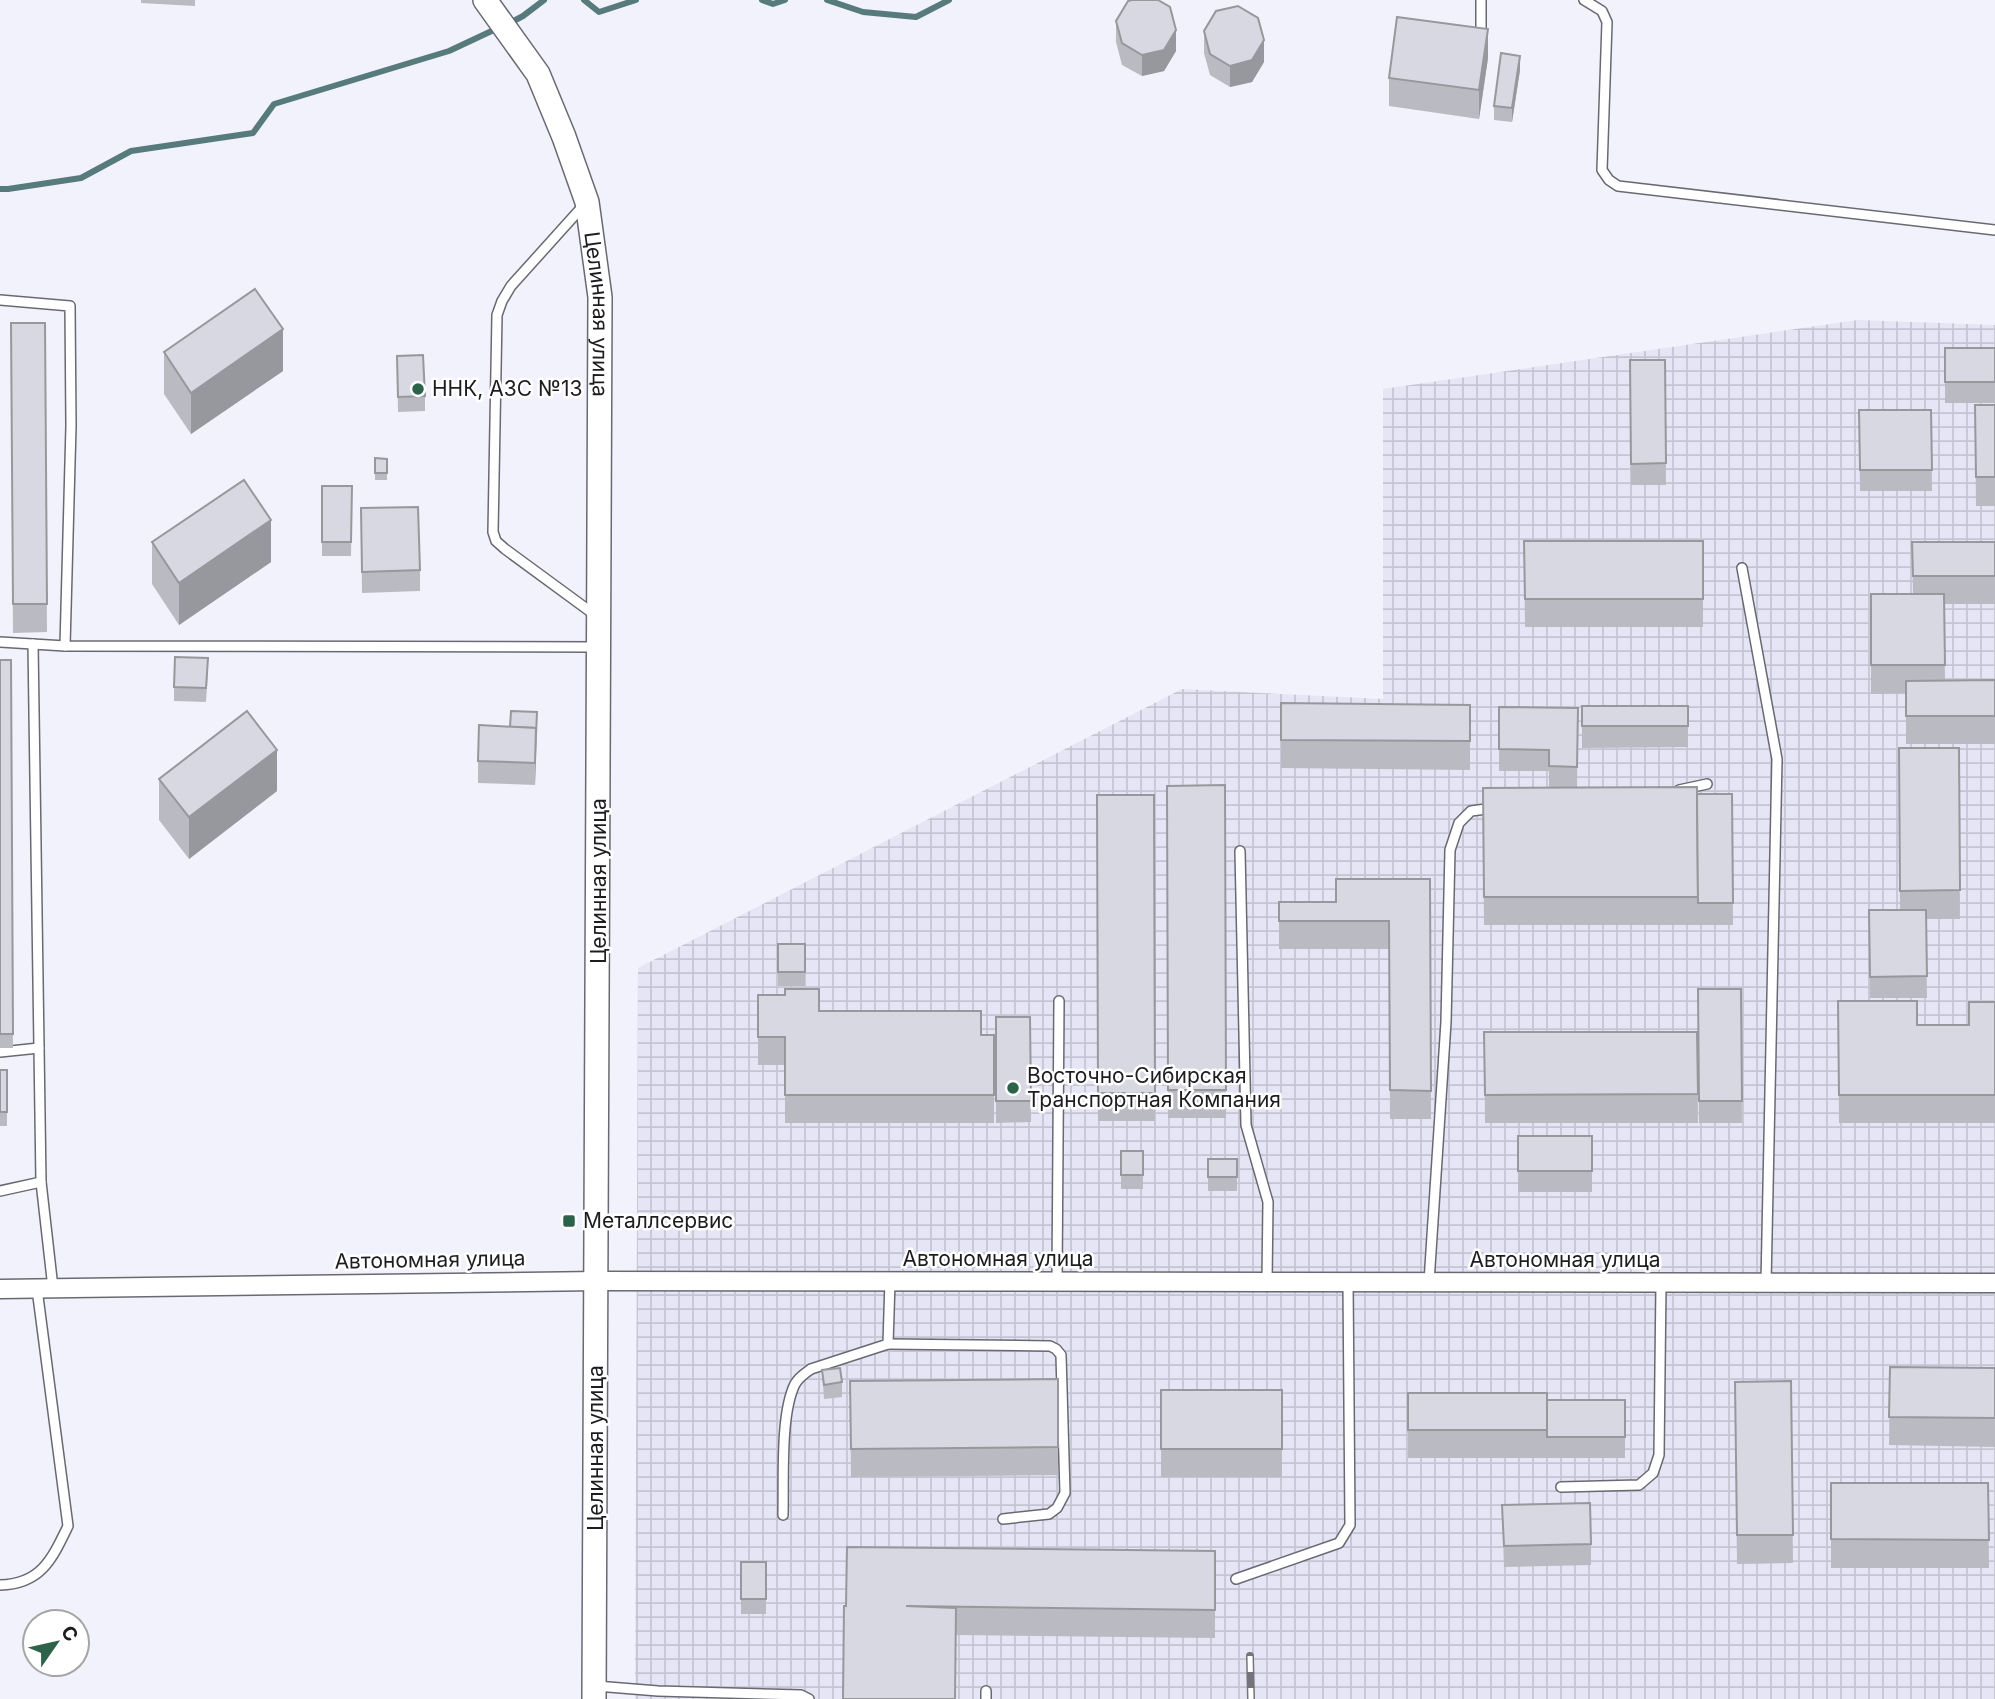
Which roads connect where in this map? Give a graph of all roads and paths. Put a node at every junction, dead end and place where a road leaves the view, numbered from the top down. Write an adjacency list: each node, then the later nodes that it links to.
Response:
1 (485, 0): 5 (street, Целинная улица)
2 (1481, 0): 4 (lane)
3 (1584, 0): 6 (lane)
4 (1481, 34)
5 (587, 202): 9 (street, Целинная улица); 9 (lane)
6 (1995, 230)
7 (0, 300): 12 (lane)
8 (1742, 568): 30 (lane)
9 (600, 618): 13 (street, Целинная улица)
10 (0, 642): 11 (lane)
11 (33, 644): 12 (lane); 19 (lane)
12 (65, 646): 13 (lane)
13 (600, 647): 23 (street, Целинная улица)
14 (1707, 784): 15 (lane)
15 (1668, 793)
16 (1504, 807): 28 (lane)
17 (1240, 851): 26 (lane)
18 (1059, 1001): 25 (lane)
19 (39, 1048): 20 (lane); 21 (lane)
20 (0, 1052)
21 (41, 1182): 22 (lane); 32 (lane)
22 (0, 1191)
23 (597, 1281): 24 (street, Автономная улица); 32 (street, Автономная улица); 40 (street, Целинная улица)
24 (890, 1281): 25 (street, Автономная улица); 34 (lane)
25 (1057, 1282): 26 (street, Автономная улица)
26 (1266, 1282): 27 (street, Автономная улица)
27 (1348, 1282): 28 (street, Автономная улица); 38 (lane)
28 (1429, 1282): 29 (street, Автономная улица)
29 (1661, 1283): 30 (street, Автономная улица); 35 (lane)
30 (1766, 1283): 31 (street, Автономная улица)
31 (1995, 1283)
32 (45, 1288): 33 (street, Автономная улица); 39 (lane)
33 (0, 1289)
34 (888, 1344): 36 (lane); 37 (lane)
35 (1561, 1487)
36 (783, 1515)
37 (1003, 1518)
38 (1236, 1579)
39 (0, 1585)
40 (594, 1693): 41 (lane)
41 (809, 1699)

